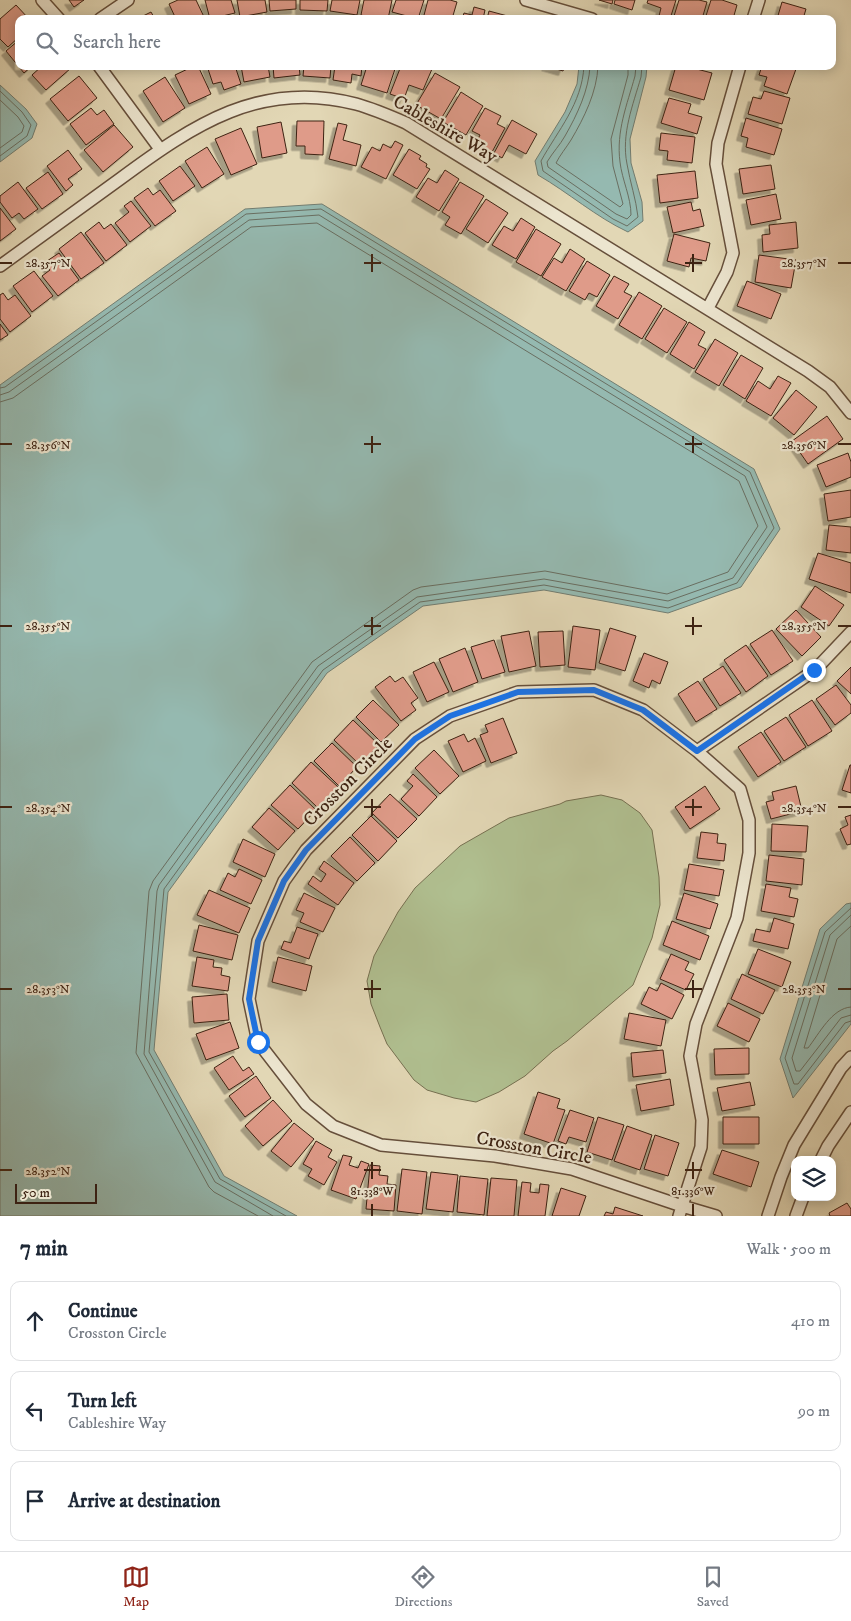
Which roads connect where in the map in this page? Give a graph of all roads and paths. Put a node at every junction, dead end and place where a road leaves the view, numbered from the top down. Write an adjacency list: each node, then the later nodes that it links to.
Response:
1 (42, 0): 5 (street)
2 (128, 0): 6 (street)
3 (526, 0): 7 (street)
4 (759, 0): 8 (street)
5 (55, 15)
6 (106, 15)
7 (578, 15)
8 (754, 15)
9 (102, 70): 11 (street)
10 (739, 70): 13 (street)
11 (160, 149): 12 (street, Cableshire Way); 13 (street, Cableshire Way)
12 (0, 266)
13 (708, 308): 14 (street, Cableshire Way)
14 (851, 413)
15 (851, 632): 16 (street)
16 (697, 751): 21 (street, Crosston Circle); 21 (street, Crosston Circle)
17 (851, 1056): 23 (street)
18 (851, 1112): 19 (street)
19 (823, 1156)
20 (802, 1201): 24 (street)
21 (680, 1211): 22 (street, Crosston Circle)
22 (716, 1216)
23 (768, 1216)
24 (796, 1216)

